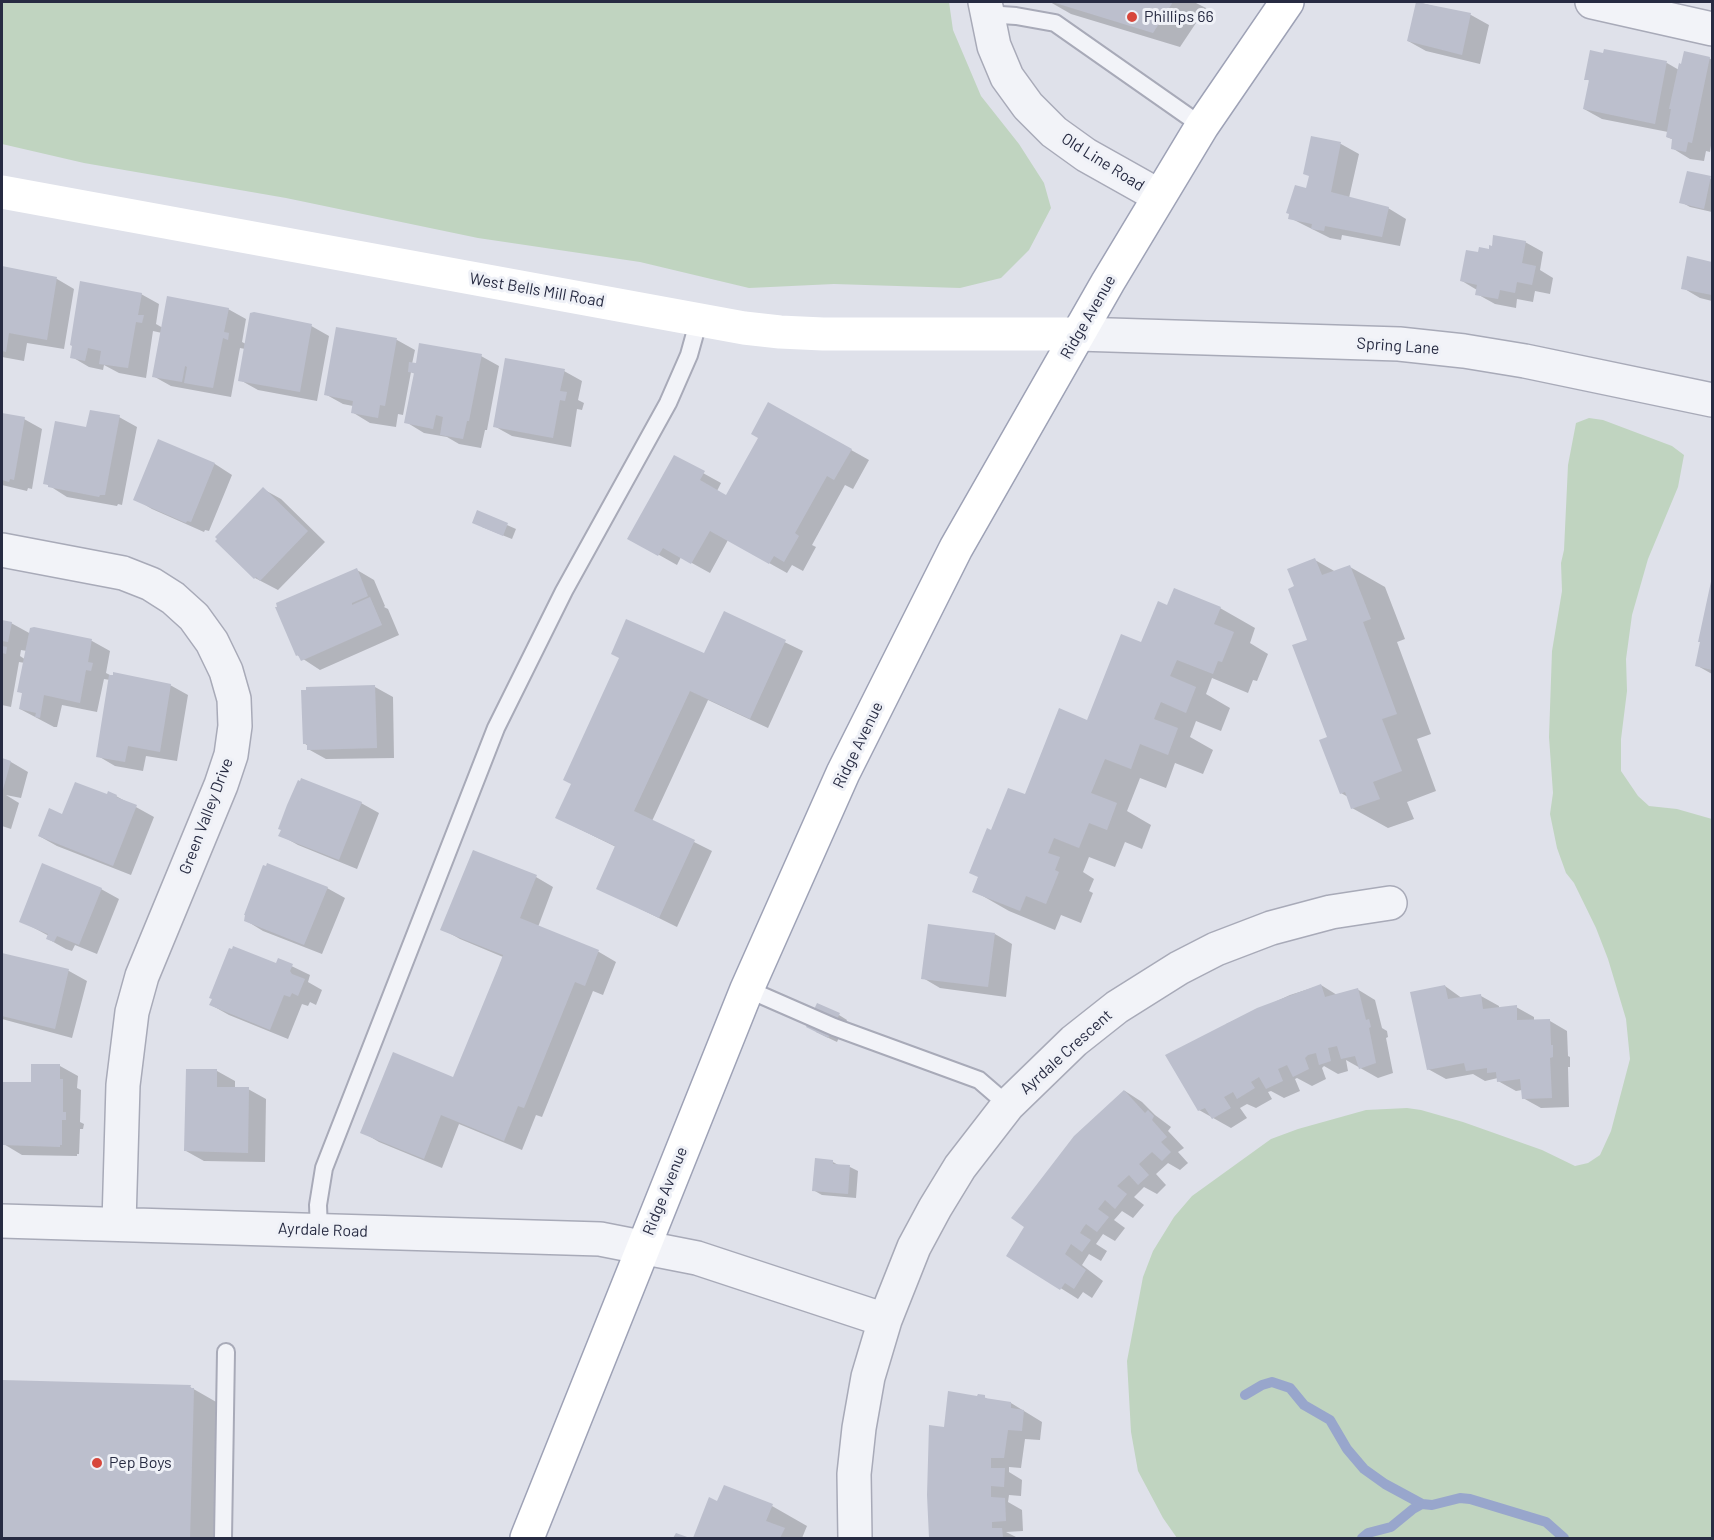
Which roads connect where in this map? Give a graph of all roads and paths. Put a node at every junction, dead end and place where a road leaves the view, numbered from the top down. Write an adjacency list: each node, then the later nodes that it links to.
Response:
1 (1287, 2): 5 (main road, Ridge Avenue)
2 (1592, 2): 4 (street)
3 (1001, 8): 5 (lane); 7 (street, Old Line Road)
4 (1713, 29)
5 (1202, 126): 7 (main road, Ridge Avenue)
6 (2, 192): 8 (main road, West Bells Mill Road)
7 (1159, 196): 9 (main road, Ridge Avenue)
8 (699, 320): 9 (main road, West Bells Mill Road); 17 (lane)
9 (1078, 334): 10 (street, Spring Lane); 13 (main road, Ridge Avenue)
10 (1713, 400)
11 (2, 550): 16 (street, Green Valley Drive)
12 (1390, 903): 14 (street, Ayrdale Crescent)
13 (747, 989): 14 (lane); 18 (main road, Ridge Avenue)
14 (1008, 1105): 19 (street, Ayrdale Crescent)
15 (2, 1221): 16 (street, Ayrdale Road)
16 (119, 1223): 17 (street, Ayrdale Road)
17 (319, 1231): 18 (street, Ayrdale Road)
18 (643, 1246): 19 (street); 22 (main road, Ridge Avenue)
19 (885, 1320): 23 (street, Ayrdale Crescent)
20 (226, 1352): 21 (lane)
21 (223, 1539)
22 (527, 1539)
23 (855, 1539)

